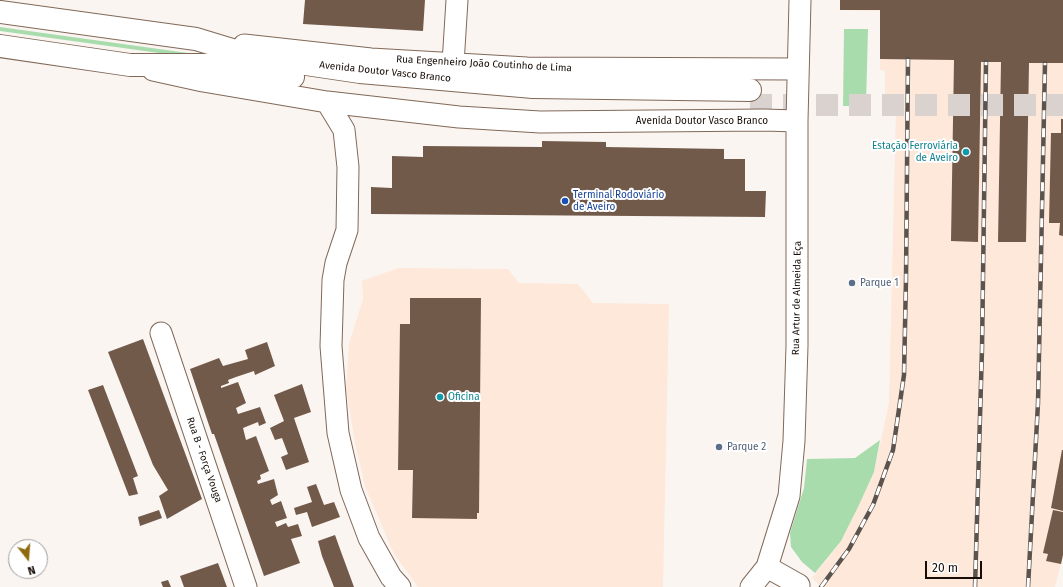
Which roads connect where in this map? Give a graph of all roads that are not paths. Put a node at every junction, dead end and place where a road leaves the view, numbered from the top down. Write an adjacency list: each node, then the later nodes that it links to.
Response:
1 (457, 0): 6 (street)
2 (800, 0): 8 (street, Rua Artur de Almeida Eça)
3 (0, 12): 4 (main road, Avenida Doutor Vasco Branco)
4 (196, 39): 6 (street, Rua Engenheiro João Coutinho de Lima); 7 (main road, Avenida Doutor Vasco Branco)
5 (0, 46): 7 (main road, Avenida Doutor Vasco Branco)
6 (453, 64): 8 (street, Rua Engenheiro João Coutinho de Lima)
7 (130, 65): 9 (street, Avenida Doutor Vasco Branco)
8 (798, 69): 10 (street, Rua Artur de Almeida Eça)
9 (327, 102): 10 (street, Avenida Doutor Vasco Branco); 15 (street)
10 (797, 121): 12 (street, Rua Artur de Almeida Eça)
11 (161, 333): 14 (street, Rua B - Força Vouga)
12 (767, 567): 13 (street); 16 (street, Rua Artur de Almeida Eça)
13 (799, 585)
14 (246, 587)
15 (400, 587)
16 (751, 587)

